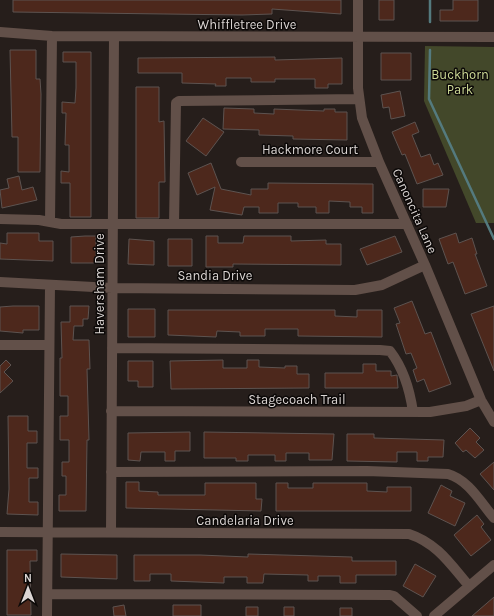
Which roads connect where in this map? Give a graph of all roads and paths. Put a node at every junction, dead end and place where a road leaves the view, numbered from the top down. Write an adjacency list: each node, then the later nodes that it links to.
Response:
1 (358, 0): 5 (street, Canoncita Lane)
2 (0, 32): 3 (street, Whiffletree Drive)
3 (52, 36): 4 (street, Whiffletree Drive); 11 (street)
4 (114, 37): 5 (street, Whiffletree Drive); 12 (street, Haversham Drive)
5 (358, 37): 6 (street, Whiffletree Drive); 7 (street, Canoncita Lane)
6 (494, 38)
7 (359, 98): 9 (street, Canoncita Lane); 13 (street)
8 (241, 162): 9 (street, Hackmore Court)
9 (379, 162): 14 (street, Canoncita Lane)
10 (0, 219): 11 (street)
11 (50, 222): 12 (street)
12 (113, 224): 13 (street); 18 (street, Haversham Drive)
13 (174, 224): 14 (street)
14 (407, 224): 15 (street, Canoncita Lane)
15 (425, 265): 18 (street, Sandia Drive); 22 (street, Canoncita Lane)
16 (0, 282): 17 (street, Sandia Drive)
17 (50, 285): 18 (street, Sandia Drive); 20 (street)
18 (112, 288): 21 (street, Haversham Drive)
19 (0, 345): 20 (street)
20 (48, 345): 29 (street)
21 (112, 348): 23 (street, Haversham Drive); 24 (street)
22 (481, 400): 24 (street, Stagecoach Trail); 25 (street, Canoncita Lane)
23 (111, 411): 24 (street, Stagecoach Trail); 26 (street, Haversham Drive)
24 (413, 412)
25 (494, 422)
26 (111, 472): 27 (street); 30 (street, Haversham Drive)
27 (494, 518)
28 (0, 532): 29 (street, Candelaria Drive)
29 (48, 532): 30 (street, Candelaria Drive); 33 (street)
30 (111, 532): 32 (street, Candelaria Drive)
31 (494, 566): 32 (street)
32 (469, 586): 36 (street)
33 (48, 594): 34 (street); 35 (street)
34 (48, 616)
35 (417, 616)
36 (434, 616)

